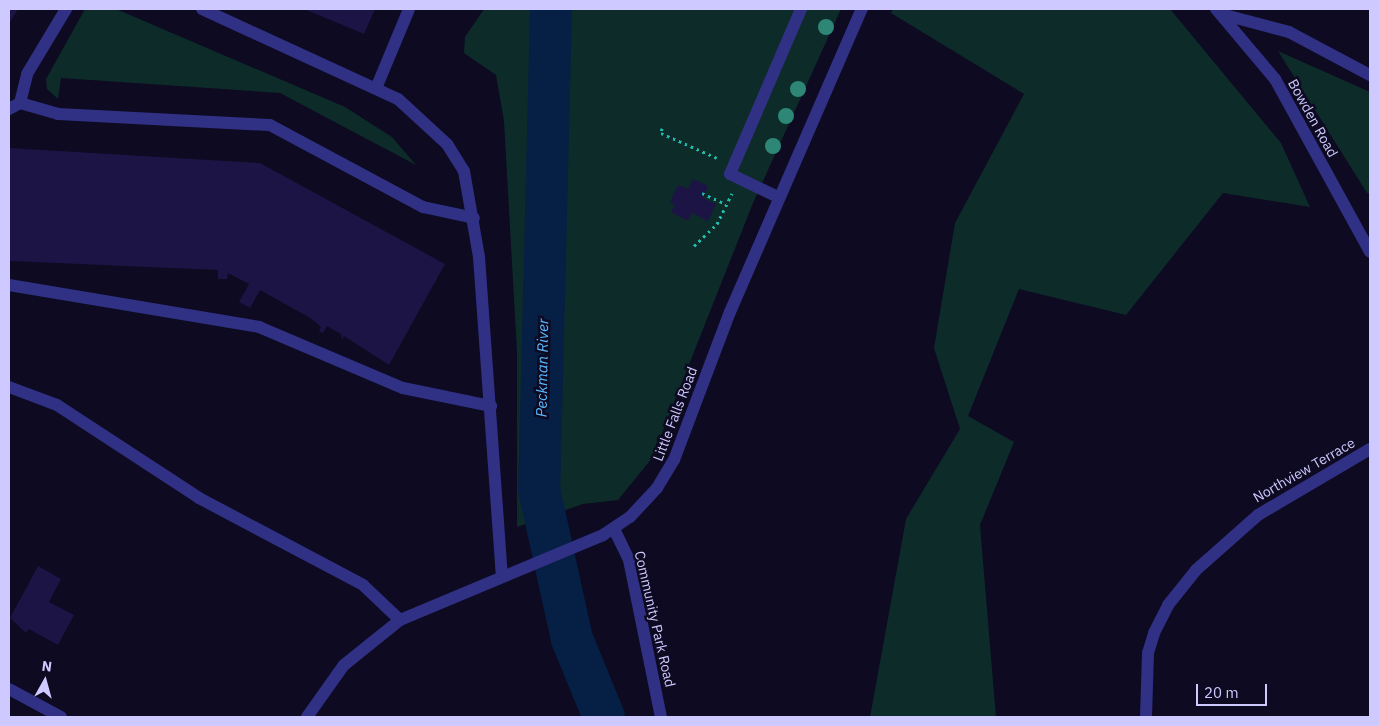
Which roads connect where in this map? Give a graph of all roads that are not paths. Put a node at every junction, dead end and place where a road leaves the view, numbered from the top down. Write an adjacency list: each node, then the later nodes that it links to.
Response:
1 (66, 9): 9 (street)
2 (202, 9): 8 (street)
3 (409, 9): 8 (street)
4 (801, 9): 10 (street)
5 (862, 9): 10 (street, Little Falls Road)
6 (1219, 11): 7 (street); 12 (street, Bowden Road)
7 (1370, 75)
8 (376, 86): 11 (street)
9 (14, 106): 11 (street)
10 (778, 197): 17 (street, Little Falls Road)
11 (474, 218): 15 (street)
12 (1370, 252)
13 (9, 285): 15 (street)
14 (9, 387): 19 (street)
15 (491, 406): 18 (street)
16 (1370, 449): 24 (street, Northview Terrace)
17 (614, 529): 18 (street, Little Falls Road); 23 (street, Community Park Road)
18 (502, 576): 19 (street, Little Falls Road)
19 (400, 620): 22 (street, Little Falls Road)
20 (9, 689): 21 (street)
21 (61, 717)
22 (306, 717)
23 (661, 717)
24 (1146, 717)

